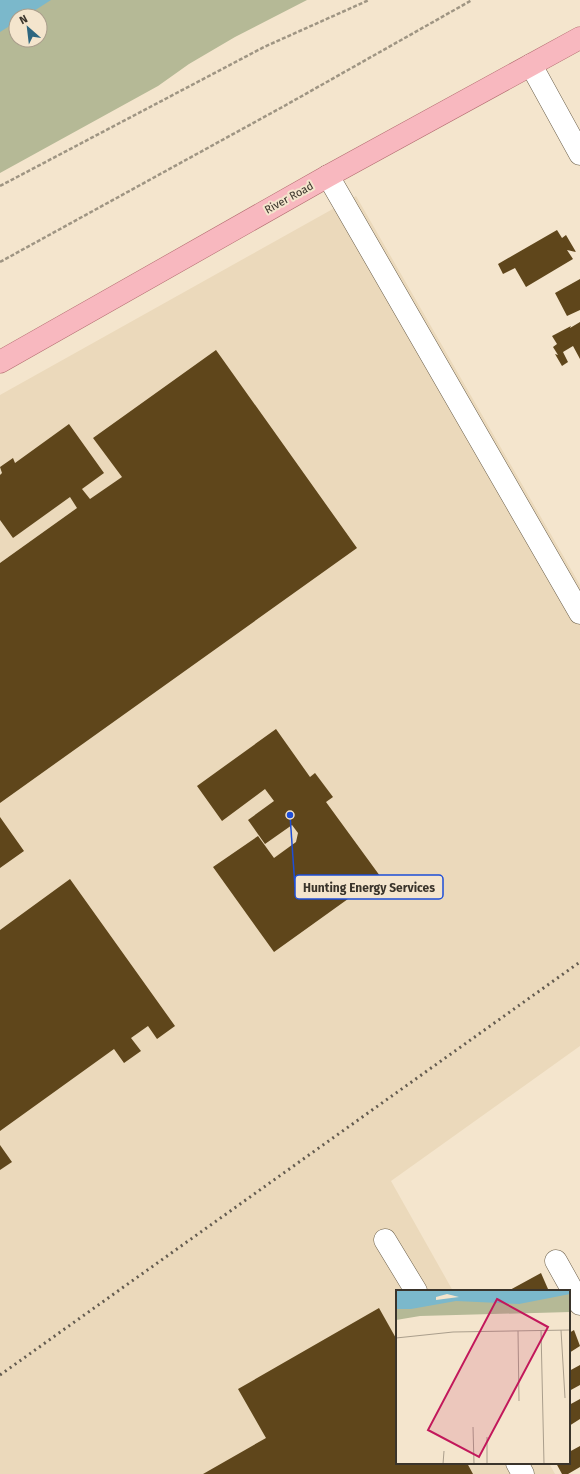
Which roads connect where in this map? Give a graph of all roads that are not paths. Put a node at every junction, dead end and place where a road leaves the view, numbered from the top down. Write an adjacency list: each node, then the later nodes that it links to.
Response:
1 (580, 38): 2 (main road, River Road)
2 (531, 65): 3 (street); 4 (main road, River Road)
3 (580, 154)
4 (328, 176): 5 (main road, River Road); 6 (street)
5 (0, 362)
6 (580, 613)
7 (385, 1240): 9 (street)
8 (556, 1261): 10 (street)
9 (415, 1290)
10 (580, 1304)
11 (518, 1464): 12 (street)
12 (523, 1474)

